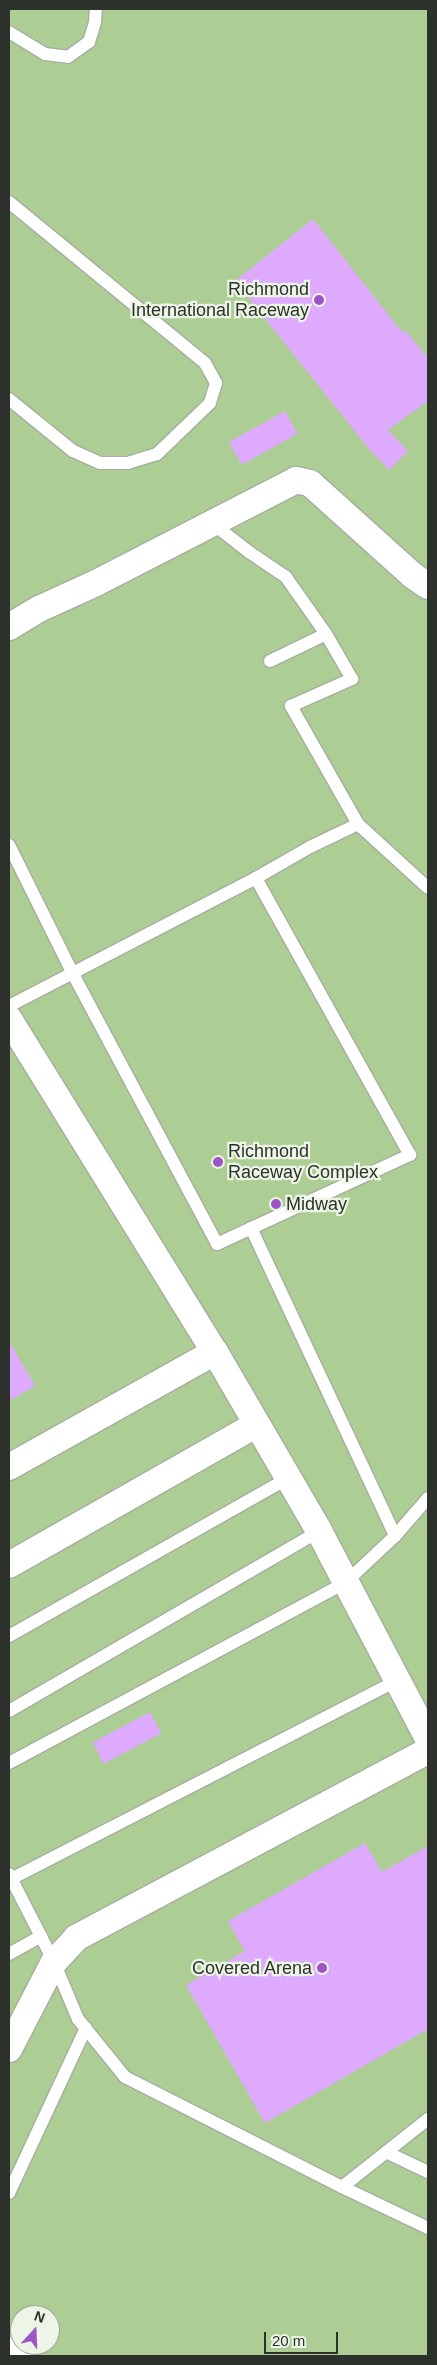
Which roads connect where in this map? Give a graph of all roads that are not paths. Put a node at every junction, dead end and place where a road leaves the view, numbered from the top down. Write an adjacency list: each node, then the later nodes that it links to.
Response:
1 (96, 9): 2 (lane)
2 (9, 32)
3 (9, 202): 4 (lane)
4 (9, 399)
5 (212, 523): 6 (street); 7 (street); 8 (lane)
6 (428, 586)
7 (9, 627)
8 (326, 634): 9 (lane); 10 (lane)
9 (270, 661)
10 (358, 824): 12 (lane); 13 (lane)
11 (9, 845): 14 (lane)
12 (256, 878): 14 (lane); 17 (lane)
13 (428, 888)
14 (73, 974): 15 (lane); 17 (lane)
15 (9, 1006)
16 (9, 1019): 18 (street)
17 (251, 1228): 24 (lane)
18 (215, 1352): 19 (street); 20 (street)
19 (258, 1424): 21 (street); 25 (street)
20 (9, 1467)
21 (288, 1478): 23 (street); 27 (lane)
22 (428, 1498): 24 (lane)
23 (319, 1531): 26 (street); 29 (lane)
24 (395, 1536): 26 (lane)
25 (9, 1565)
26 (346, 1582): 28 (street); 32 (lane)
27 (9, 1636)
28 (398, 1680): 30 (street); 33 (lane)
29 (9, 1711)
30 (428, 1738)
31 (428, 1751): 36 (street)
32 (9, 1763)
33 (10, 1878): 34 (lane)
34 (41, 1936): 35 (lane); 36 (lane)
35 (9, 1954)
36 (54, 1962): 37 (street); 38 (lane)
37 (14, 2027): 39 (street)
38 (86, 2028): 43 (lane); 44 (lane)
39 (9, 2049)
40 (428, 2118): 41 (lane)
41 (386, 2152): 42 (lane); 43 (lane)
42 (428, 2172)
43 (342, 2187): 45 (lane)
44 (9, 2193)
45 (428, 2228)
46 (9, 2350): 47 (street)
47 (23, 2356)

